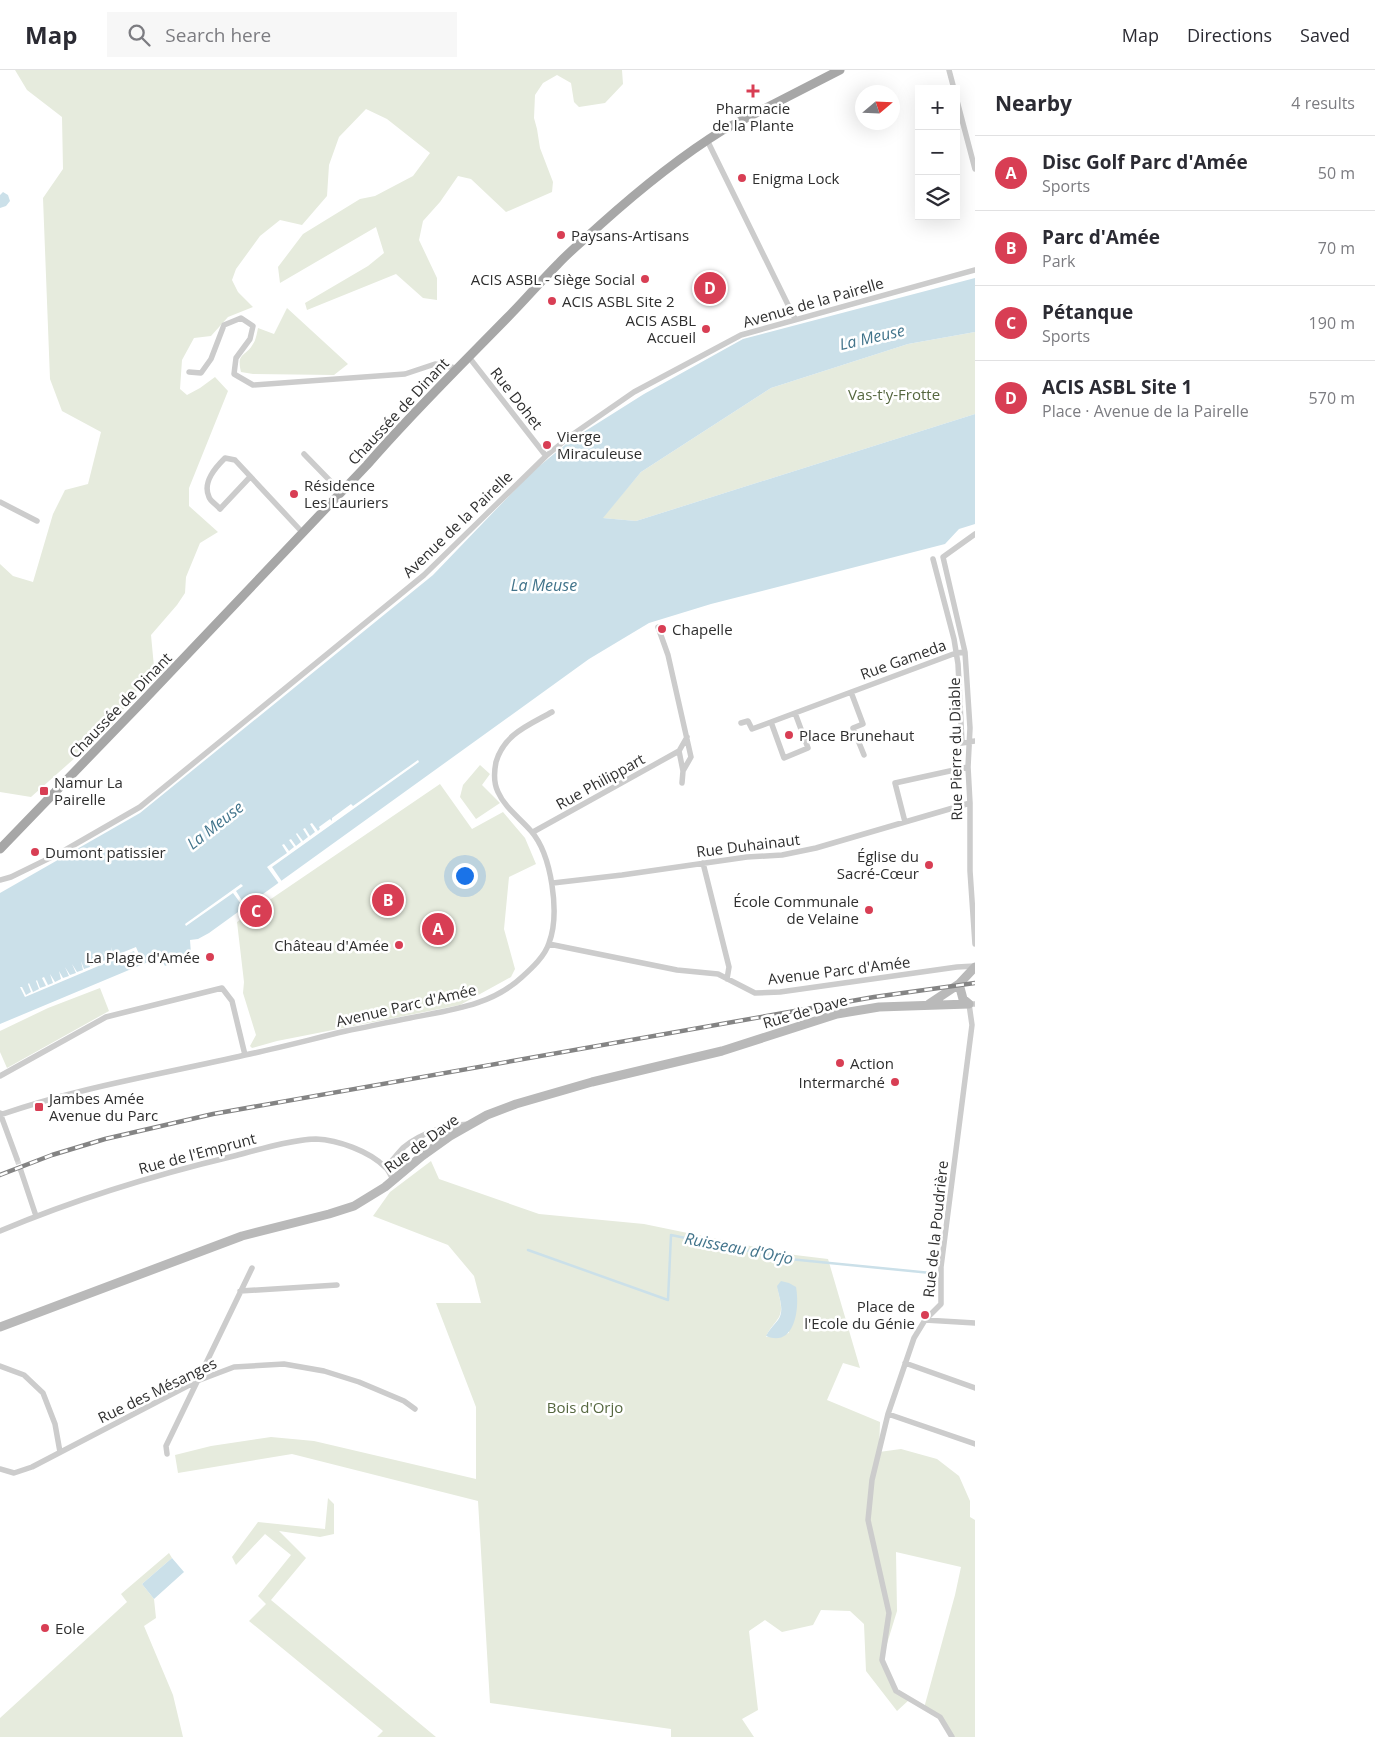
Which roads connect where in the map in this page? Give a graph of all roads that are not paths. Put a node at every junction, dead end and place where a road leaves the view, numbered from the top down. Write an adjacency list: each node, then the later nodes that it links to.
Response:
1 (840, 70): 5 (main road, Chaussée de Dinant)
2 (949, 70): 3 (street)
3 (953, 85)
4 (960, 112): 6 (street)
5 (707, 140): 8 (street); 9 (main road, Chaussée de Dinant)
6 (975, 169)
7 (975, 270): 8 (street, Avenue de la Pairelle)
8 (795, 319): 13 (street, Avenue de la Pairelle)
9 (468, 356): 10 (main road, Chaussée de Dinant); 13 (street, Rue Dohet)
10 (456, 368): 11 (street); 15 (main road, Chaussée de Dinant)
11 (189, 372)
12 (304, 454): 15 (street)
13 (546, 456): 42 (street, Avenue de la Pairelle)
14 (250, 477): 14 (street); 18 (street)
15 (341, 492): 18 (main road, Chaussée de Dinant)
16 (0, 502): 17 (street)
17 (37, 521)
18 (302, 532): 40 (main road, Chaussée de Dinant)
19 (975, 534): 22 (street, Rue Pierre du Diable)
20 (933, 560): 23 (street, Rue Pierre du Diable)
21 (658, 627): 29 (street)
22 (965, 652): 23 (street, Rue Gameda); 30 (street, Rue Pierre du Diable)
23 (956, 653): 24 (street, Rue Gameda); 30 (street, Rue Pierre du Diable)
24 (851, 692): 26 (street, Rue Gameda); 32 (street, Rue Gameda)
25 (552, 712): 38 (street)
26 (795, 713): 27 (street); 27 (street)
27 (770, 722): 28 (street)
28 (741, 723)
29 (687, 737): 31 (street); 34 (street)
30 (972, 742): 33 (street, Rue Pierre du Diable)
31 (679, 751): 34 (street); 38 (street, Rue Philippart)
32 (864, 755)
33 (968, 766): 36 (street, Rue Pierre du Diable); 37 (street)
34 (683, 770): 35 (street)
35 (682, 783)
36 (970, 803): 37 (street, Rue Duhainaut); 39 (street, Rue Pierre du Diable)
37 (905, 822): 41 (street, Rue Duhainaut)
38 (533, 832): 43 (street)
39 (972, 834): 45 (street, Rue Pierre du Diable)
40 (0, 849)
41 (703, 862): 43 (street, Rue Duhainaut); 47 (street)
42 (0, 880)
43 (553, 883): 44 (street)
44 (549, 944): 47 (street, Avenue Parc d'Amée); 51 (street, Avenue Parc d'Amée)
45 (975, 944)
46 (975, 966): 47 (street, Avenue Parc d'Amée); 48 (main road)
47 (727, 978)
48 (959, 984): 49 (main road); 50 (main road)
49 (973, 1002): 50 (main road, Rue de Dave); 64 (street, Rue de la Poudrière)
50 (927, 1005): 54 (main road, Rue de Dave)
51 (245, 1055): 52 (street); 53 (street, Avenue Parc d'Amée)
52 (0, 1076)
53 (0, 1114): 55 (street)
54 (470, 1124): 56 (street); 58 (main road, Rue de Dave)
55 (17, 1159)
56 (386, 1167): 58 (street); 59 (street, Rue de l'Emprunt)
57 (21, 1171): 59 (street)
58 (393, 1180): 66 (main road, Rue de Dave)
59 (36, 1216): 60 (street, Rue de l'Emprunt)
60 (0, 1231)
61 (252, 1268): 63 (street)
62 (337, 1285): 63 (street)
63 (240, 1291): 69 (street)
64 (925, 1320): 65 (street); 67 (street, Rue de la Poudrière)
65 (975, 1323)
66 (0, 1327)
67 (905, 1362): 70 (street); 72 (street, Rue de la Poudrière)
68 (0, 1366): 74 (street)
69 (197, 1381): 71 (street, Rue des Mésanges); 74 (street, Rue des Mésanges); 75 (street)
70 (975, 1388)
71 (415, 1409)
72 (888, 1414): 73 (street); 77 (street, Rue de la Poudrière)
73 (975, 1444)
74 (60, 1452): 76 (street, Rue des Mésanges)
75 (167, 1454)
76 (0, 1470)
77 (952, 1737)

